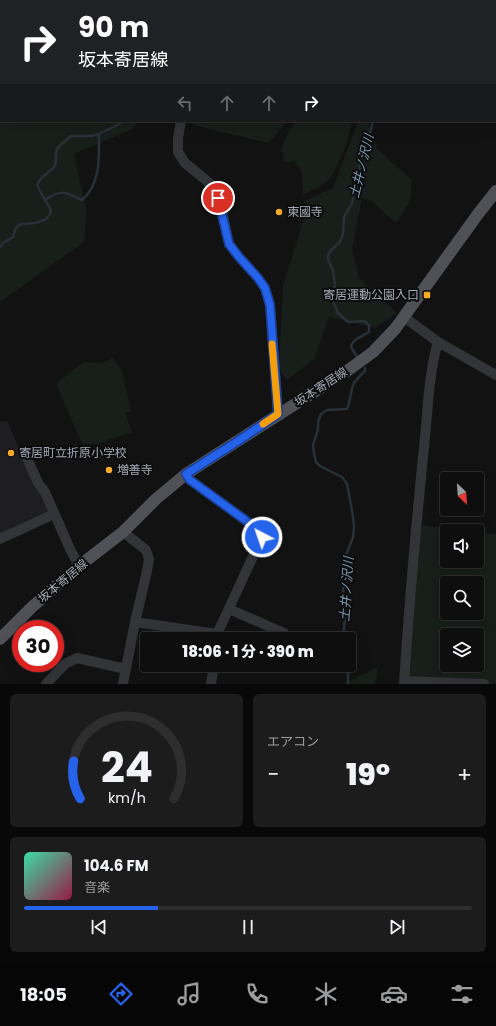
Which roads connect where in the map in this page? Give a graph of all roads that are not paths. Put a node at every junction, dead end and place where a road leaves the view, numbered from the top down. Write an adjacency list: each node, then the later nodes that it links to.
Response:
1 (181, 122): 6 (street)
2 (496, 191): 3 (main road, 坂本寄居線)
3 (404, 318): 4 (street); 6 (main road, 坂本寄居線)
4 (438, 342): 5 (street); 21 (street)
5 (496, 375)
6 (278, 414): 8 (main road, 坂本寄居線)
7 (24, 451): 9 (street)
8 (186, 474): 10 (main road, 坂本寄居線); 13 (street)
9 (54, 514): 11 (street); 12 (street)
10 (123, 532): 12 (main road, 坂本寄居線); 14 (street)
11 (0, 539)
12 (80, 566): 18 (main road, 坂本寄居線)
13 (229, 608): 16 (street); 17 (street)
14 (135, 622): 15 (street); 19 (street)
15 (190, 632)
16 (219, 632)
17 (280, 632)
18 (0, 639)
19 (126, 669): 22 (street); 23 (street)
20 (213, 672): 24 (street)
21 (404, 682): 25 (street)
22 (46, 684)
23 (123, 684)
24 (211, 684)
25 (484, 684)

